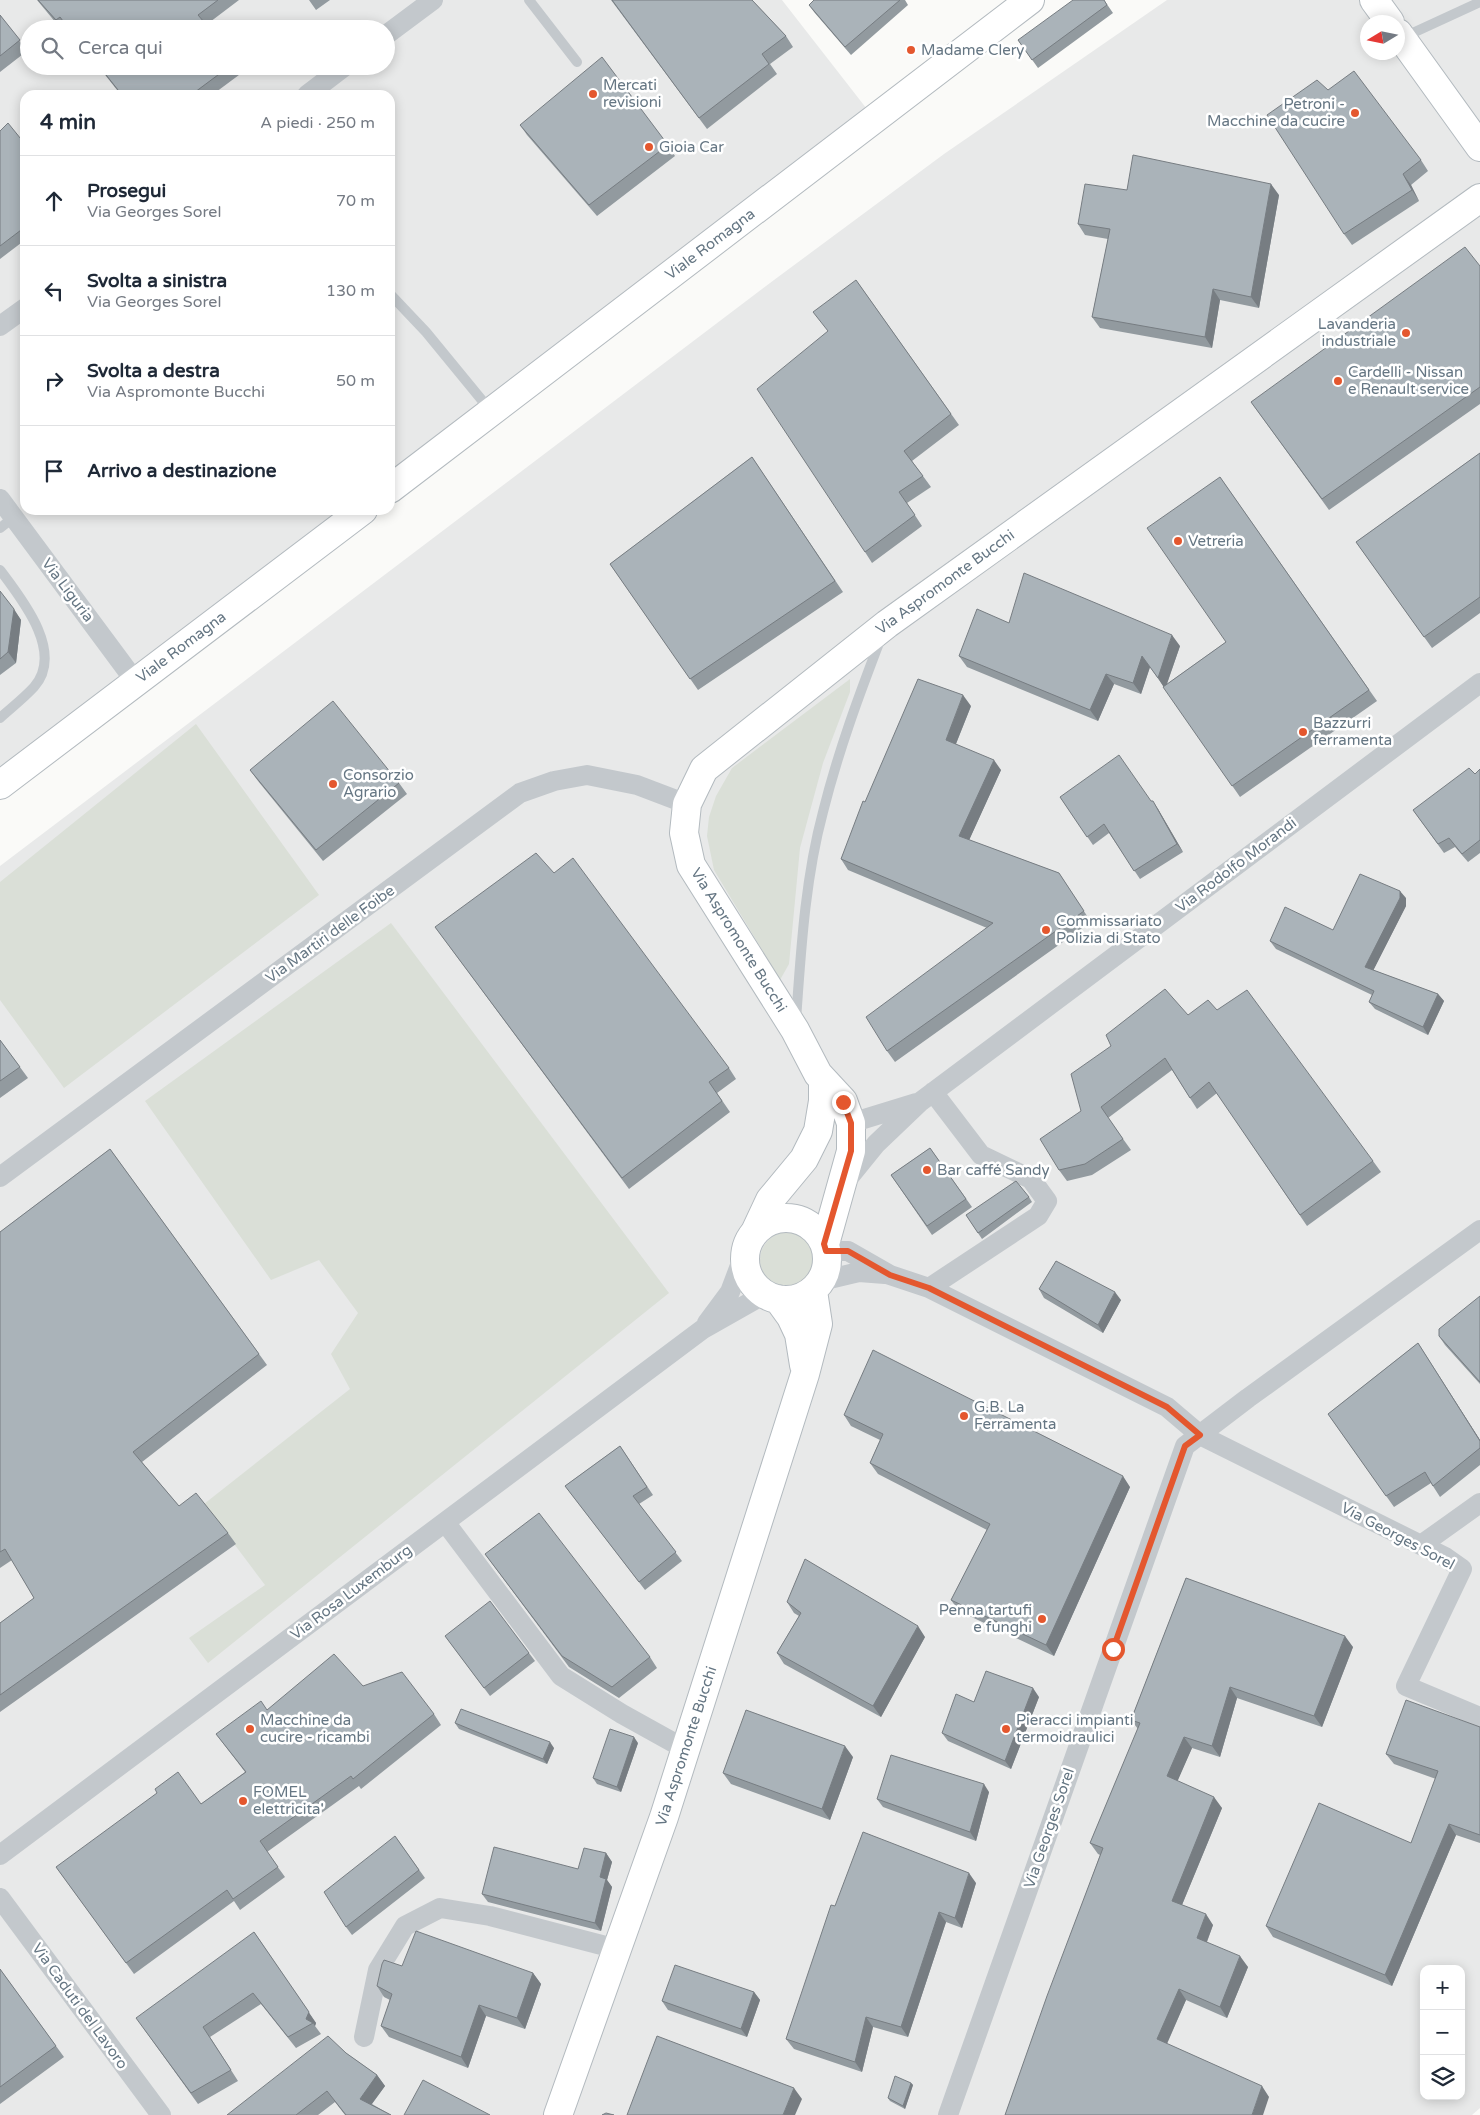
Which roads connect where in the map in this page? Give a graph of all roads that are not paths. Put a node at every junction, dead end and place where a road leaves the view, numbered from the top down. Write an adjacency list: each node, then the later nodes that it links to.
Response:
1 (433, 0): 8 (street)
2 (530, 0): 10 (lane)
3 (1030, 0): 18 (street, Viale Romagna)
4 (1374, 0): 6 (street)
5 (1480, 2): 7 (lane)
6 (1385, 15)
7 (1405, 28)
8 (395, 29)
9 (1405, 43): 13 (street)
10 (577, 62)
11 (333, 75): 12 (street)
12 (314, 90)
13 (1480, 146)
14 (1480, 198): 24 (street, Via Aspromonte Bucchi)
15 (395, 299): 18 (lane)
16 (20, 312): 17 (street)
17 (0, 326)
18 (491, 411): 19 (street, Viale Romagna)
19 (395, 485)
20 (0, 499): 22 (street, Via Liguria)
21 (356, 515): 25 (street, Viale Romagna)
22 (7, 522): 25 (street, Via Liguria)
23 (0, 570): 27 (lane)
24 (887, 624): 29 (street, Via Aspromonte Bucchi); 30 (lane)
25 (135, 681): 28 (street, Viale Romagna)
26 (1480, 683): 32 (street, Via Rodolfo Morandi)
27 (0, 718)
28 (0, 785)
29 (687, 804): 30 (street, Via Aspromonte Bucchi); 35 (street, Via Martiri delle Foibe)
30 (795, 1030): 31 (street, Via Aspromonte Bucchi)
31 (822, 1080): 33 (street, Via Aspromonte Bucchi); 34 (street, Via Aspromonte Bucchi)
32 (927, 1097): 33 (street, Via Rodolfo Morandi); 36 (street, Via Rodolfo Morandi); 42 (street)
33 (847, 1112): 34 (street, Via Aspromonte Bucchi); 36 (street, Via Aspromonte Bucchi)
34 (804, 1160): 38 (street, Via Aspromonte Bucchi)
35 (0, 1177)
36 (842, 1186): 39 (street, Via Aspromonte Bucchi)
37 (1480, 1230): 46 (street, Via Georges Sorel)
38 (751, 1240): 39 (street); 43 (street, Via Aspromonte Bucchi); 44 (street, Via Rosa Luxemburg)
39 (826, 1248): 40 (street, Via Georges Sorel); 41 (street, Via Aspromonte Bucchi)
40 (890, 1275): 41 (street, Via Georges Sorel); 42 (street, Via Georges Sorel)
41 (817, 1286): 43 (street); 45 (street, Via Aspromonte Bucchi)
42 (929, 1288): 46 (street, Via Georges Sorel)
43 (771, 1297): 44 (street, Via Rosa Luxemburg); 45 (street, Via Aspromonte Bucchi)
44 (703, 1329): 48 (street, Via Rosa Luxemburg)
45 (805, 1374): 51 (street, Via Aspromonte Bucchi)
46 (1200, 1435): 49 (street, Via Georges Sorel); 58 (street, Via Georges Sorel)
47 (1480, 1503): 49 (street)
48 (445, 1522): 51 (street); 52 (street, Via Rosa Luxemburg)
49 (1421, 1545): 50 (street, Via Georges Sorel)
50 (1480, 1717)
51 (685, 1749): 54 (street, Via Aspromonte Bucchi)
52 (0, 1855)
53 (0, 1898): 56 (street, Via Caduti del Lavoro)
54 (617, 1949): 55 (street); 57 (street, Via Aspromonte Bucchi)
55 (364, 2037)
56 (161, 2115)
57 (558, 2115)
58 (948, 2115)

